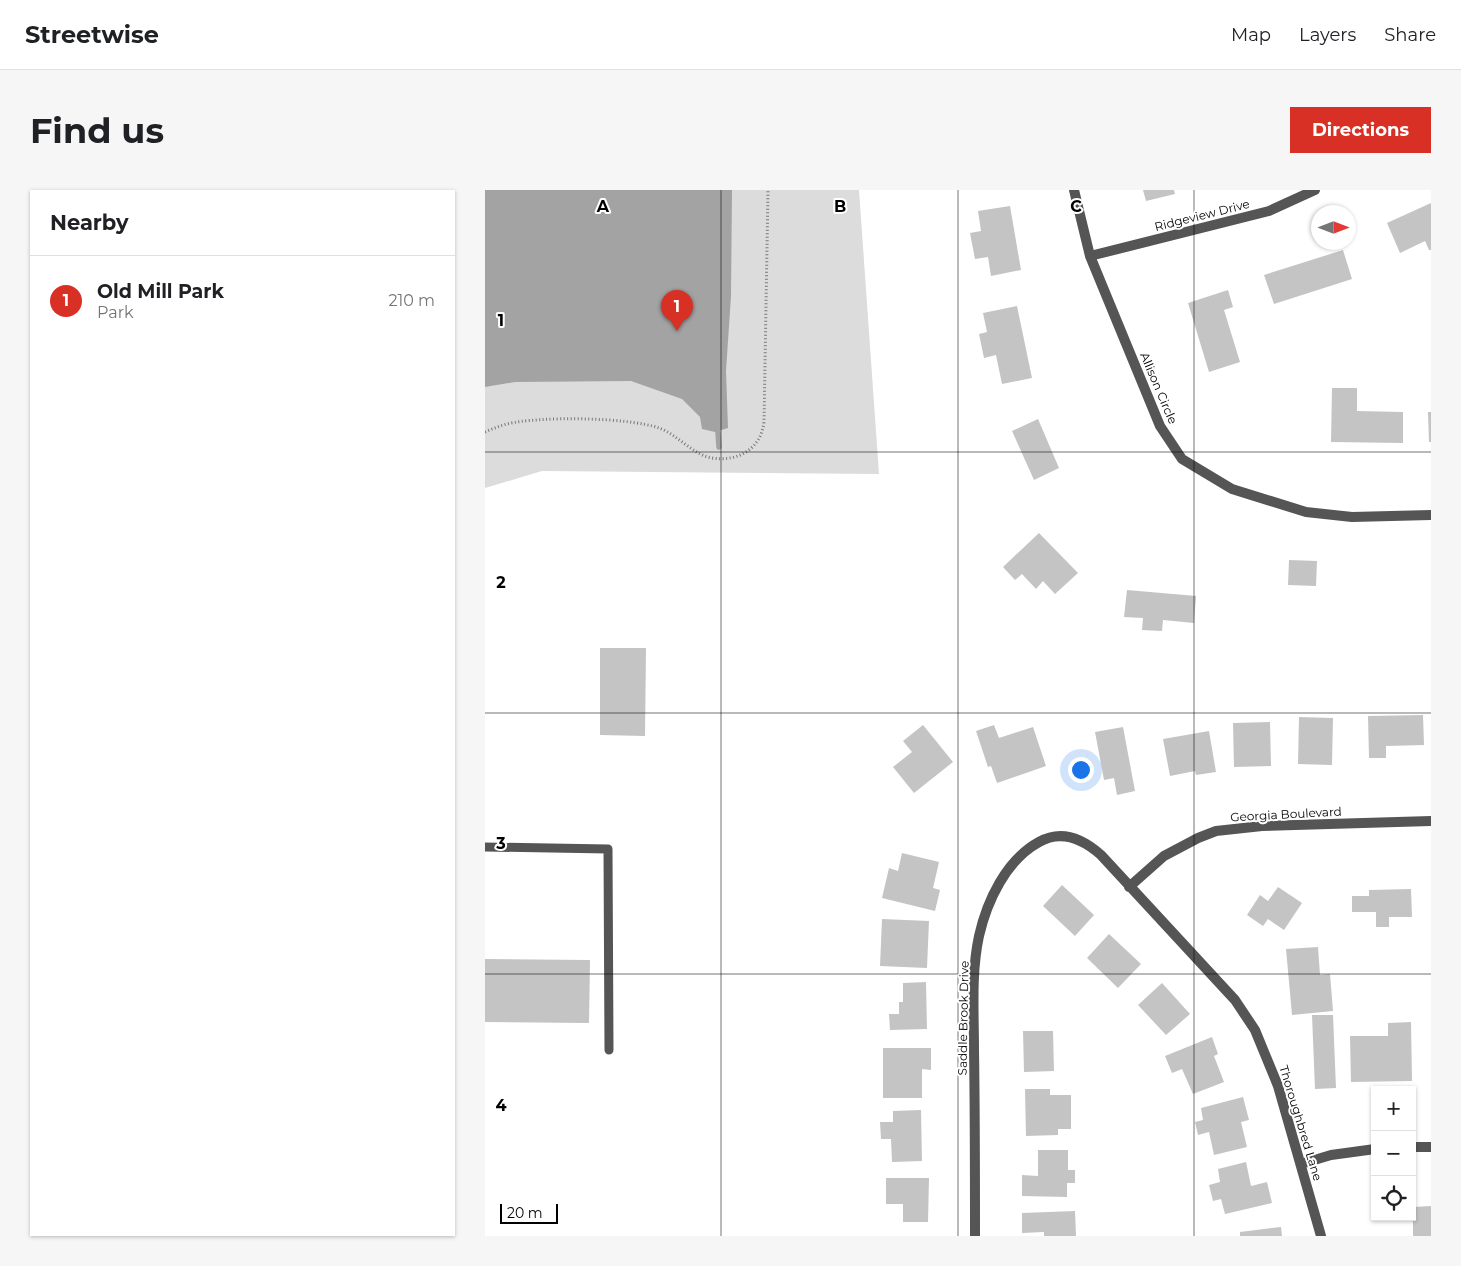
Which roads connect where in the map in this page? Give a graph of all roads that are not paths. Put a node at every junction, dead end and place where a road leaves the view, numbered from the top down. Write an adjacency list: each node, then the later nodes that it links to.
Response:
1 (1074, 190): 3 (street, Allison Circle)
2 (1315, 190): 3 (street, Ridgeview Drive)
3 (1091, 256): 4 (street, Allison Circle)
4 (1431, 515)
5 (1431, 821): 7 (street, Georgia Boulevard)
6 (485, 847): 8 (lane)
7 (1129, 887): 12 (street, Thoroughbred Lane); 13 (street, Saddle Brook Drive)
8 (609, 1050)
9 (1416, 1147): 10 (street)
10 (1431, 1147)
11 (1371, 1150): 12 (street)
12 (1301, 1164): 14 (street, Thoroughbred Lane)
13 (975, 1236)
14 (1321, 1236)

